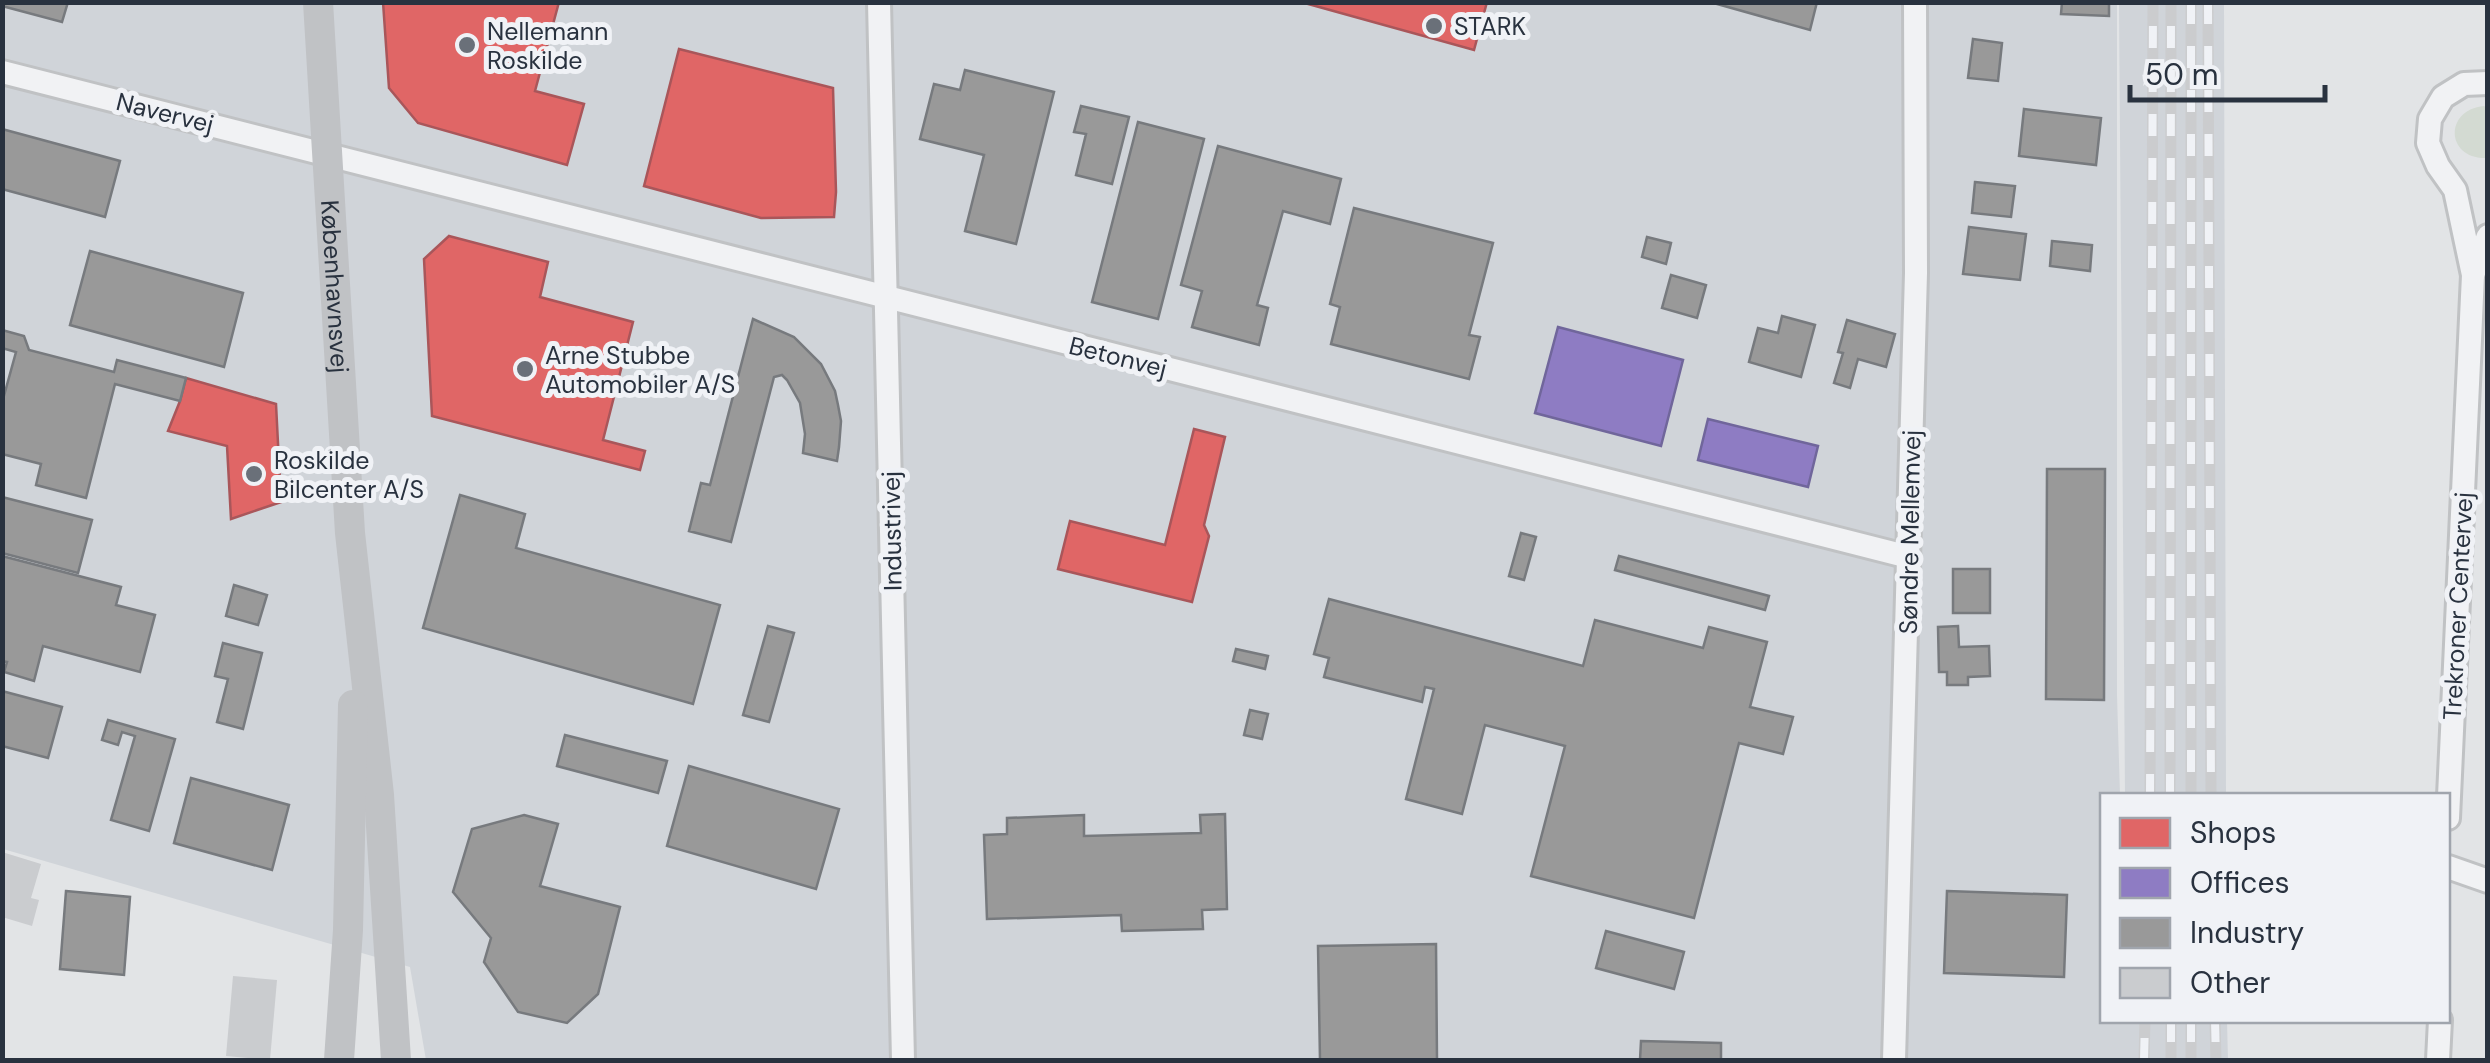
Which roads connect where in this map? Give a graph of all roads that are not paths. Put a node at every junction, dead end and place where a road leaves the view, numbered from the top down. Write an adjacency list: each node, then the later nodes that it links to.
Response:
1 (318, 2): 6 (main road, Københavnsvej)
2 (879, 2): 9 (street, Industrivej)
3 (1915, 2): 10 (street, Søndre Mellemvej)
4 (2, 72): 6 (street, Navervej)
5 (2488, 82): 8 (street, Trekroner Centervej)
6 (328, 154): 9 (street, Betonvej); 11 (main road, Københavnsvej)
7 (2488, 236): 8 (street, Trekroner Centervej)
8 (2473, 275): 12 (street, Trekroner Centervej)
9 (888, 298): 10 (street, Betonvej); 18 (street, Industrivej)
10 (1910, 557): 19 (street, Søndre Mellemvej)
11 (354, 572): 16 (main road, Københavnsvej); 17 (main road, Københavnsvej)
12 (2449, 793)
13 (2450, 868): 14 (street)
14 (2488, 881)
15 (2440, 1023): 20 (street)
16 (338, 1060)
17 (396, 1060)
18 (903, 1060)
19 (1894, 1060)
20 (2438, 1060)

